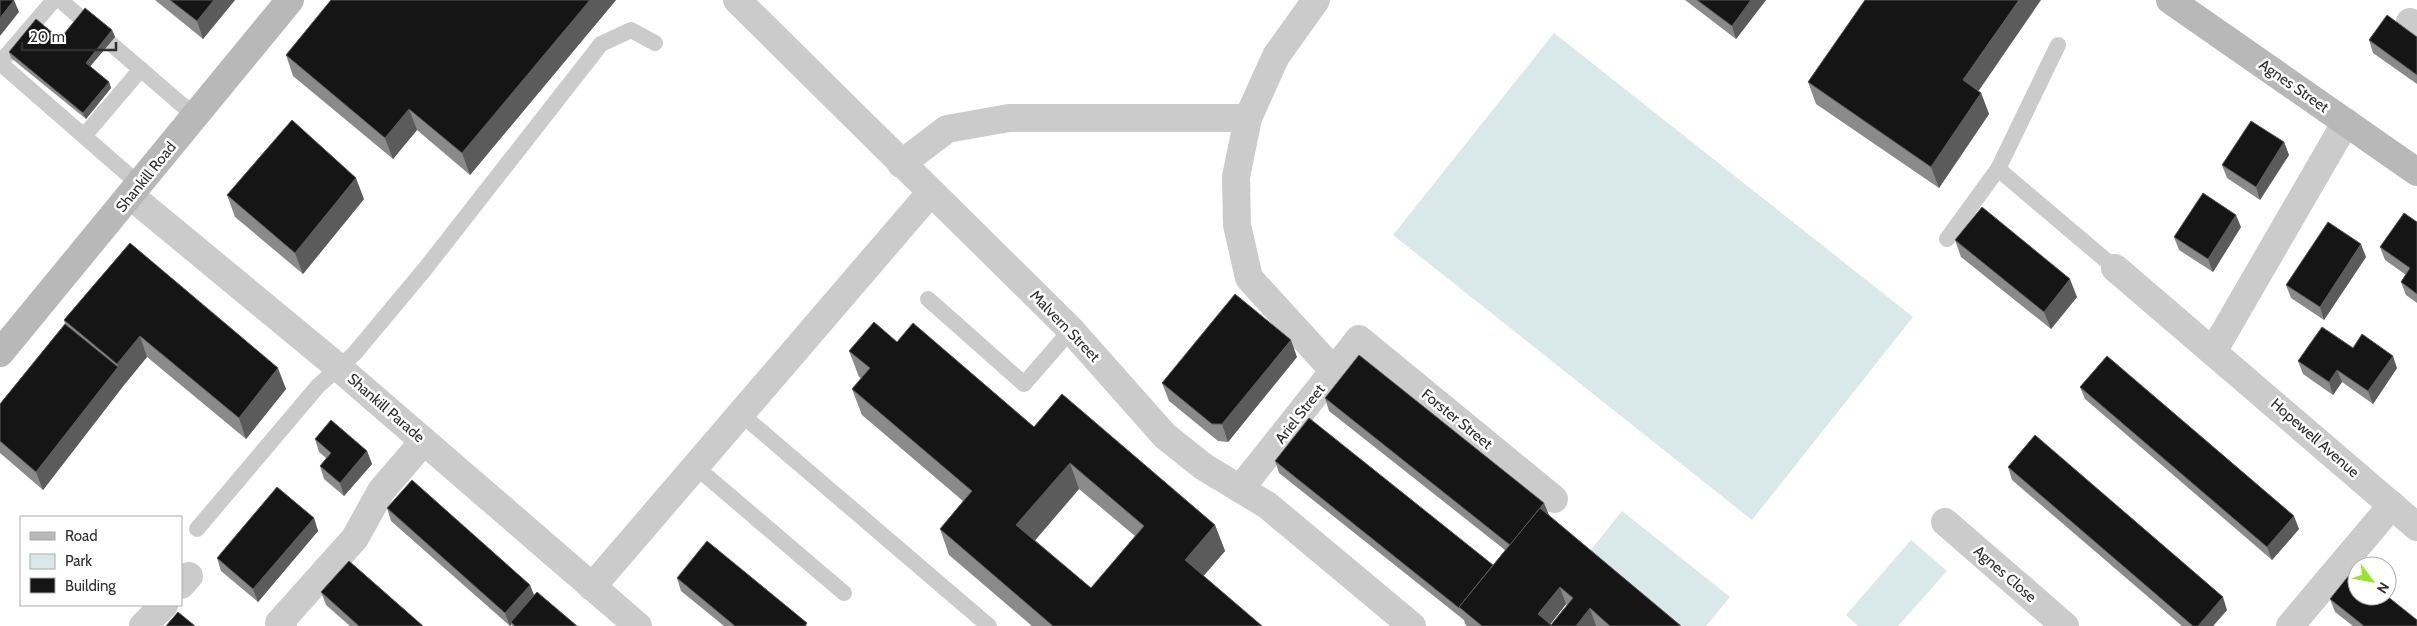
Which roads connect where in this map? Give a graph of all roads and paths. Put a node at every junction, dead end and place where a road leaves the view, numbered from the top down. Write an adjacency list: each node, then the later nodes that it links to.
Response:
1 (54, 0): 9 (lane)
2 (60, 0): 10 (lane)
3 (290, 0): 11 (main road, Shankill Road)
4 (737, 0): 15 (street, Malvern Street)
5 (1316, 0): 12 (street)
6 (2170, 0): 13 (main road, Agnes Street)
7 (656, 43): 27 (lane)
8 (2058, 45): 16 (lane)
9 (0, 63): 14 (lane)
10 (141, 69): 11 (lane); 14 (lane)
11 (196, 116): 18 (main road, Shankill Road)
12 (1248, 118): 15 (street); 28 (street)
13 (2346, 122): 17 (main road, Agnes Street); 25 (street)
14 (84, 136): 18 (lane)
15 (901, 164): 19 (street, Malvern Street)
16 (1998, 170): 20 (lane); 21 (lane)
17 (2417, 172)
18 (135, 190): 26 (main road, Shankill Road); 27 (street, Shankill Parade)
19 (930, 192): 23 (street, Malvern Street); 29 (street)
20 (1948, 239)
21 (2115, 268): 25 (street, Hopewell Avenue)
22 (928, 299): 23 (lane)
23 (1072, 330): 32 (street, Malvern Street)
24 (1360, 339): 28 (street, Ariel Street); 33 (street, Forster Street)
25 (2214, 350): 34 (street, Hopewell Avenue)
26 (0, 353)
27 (338, 367): 30 (street, Shankill Parade); 37 (lane)
28 (1334, 371): 32 (street, Ariel Street)
29 (741, 414): 31 (street); 44 (lane)
30 (424, 441): 38 (street, Shankill Parade); 42 (street)
31 (696, 467): 38 (street); 39 (lane)
32 (1240, 489): 45 (street, Malvern Street)
33 (1554, 499)
34 (2392, 505): 36 (street, Hopewell Avenue); 47 (street)
35 (1945, 522): 46 (street, Agnes Close)
36 (2417, 527)
37 (197, 529)
38 (592, 587): 43 (street, Shankill Parade)
39 (844, 593)
40 (163, 606): 41 (street)
41 (143, 626)
42 (283, 626)
43 (638, 626)
44 (989, 626)
45 (1412, 626)
46 (2065, 626)
47 (2290, 626)

